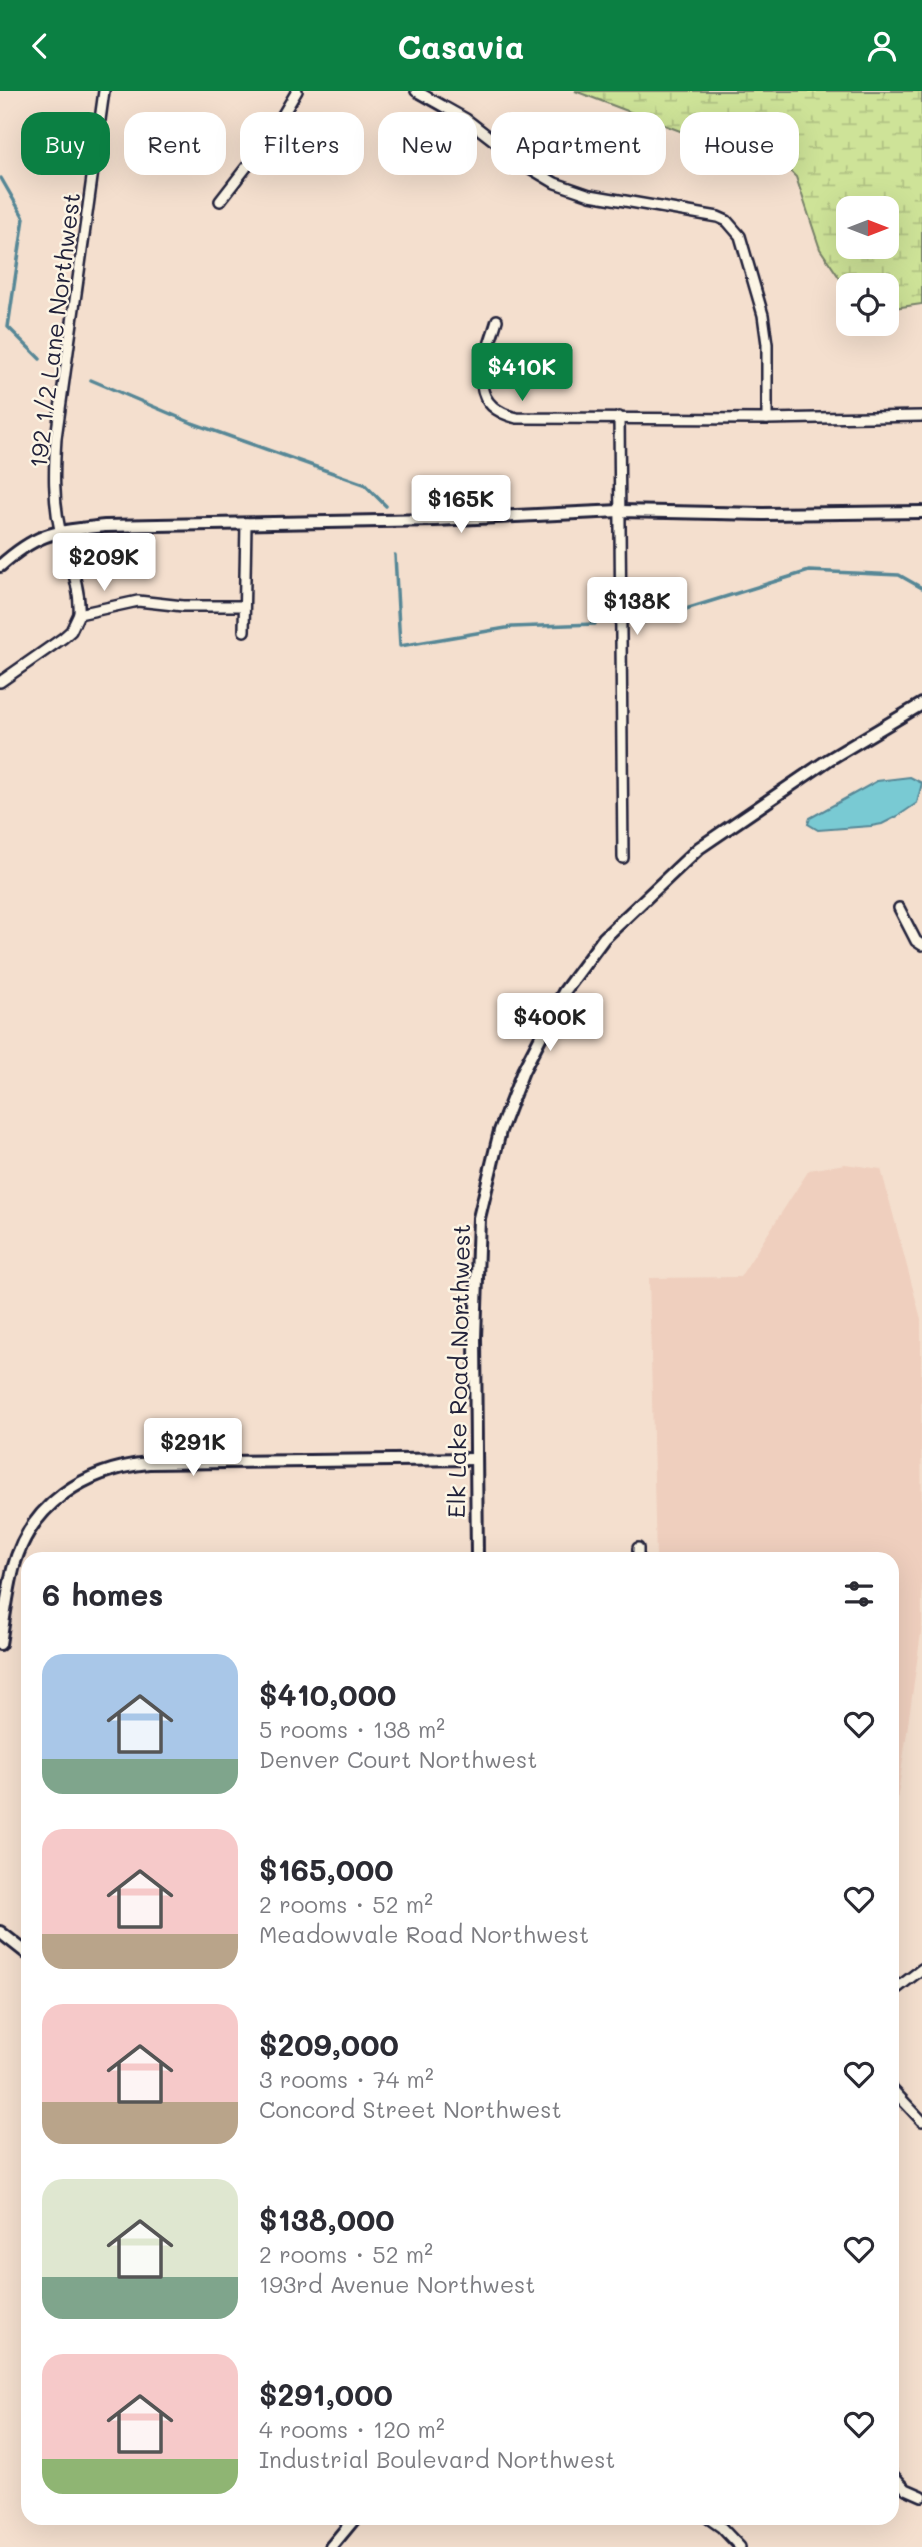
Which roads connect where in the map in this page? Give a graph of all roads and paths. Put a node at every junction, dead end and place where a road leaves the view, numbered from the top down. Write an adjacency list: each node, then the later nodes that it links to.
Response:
1 (104, 91): 12 (street, 192 1/2 Lane Northwest)
2 (297, 91): 4 (street)
3 (416, 91): 8 (street)
4 (220, 201)
5 (497, 320): 7 (street)
6 (922, 416): 8 (street)
7 (619, 418): 8 (street); 9 (street)
8 (767, 419)
9 (620, 511): 10 (street); 11 (street); 19 (street)
10 (922, 512)
11 (246, 523): 12 (street); 14 (street)
12 (61, 530): 13 (street); 15 (street, 192 1/2 Lane Northwest)
13 (0, 566)
14 (244, 606): 15 (street); 16 (street)
15 (79, 614): 17 (street)
16 (244, 631)
17 (0, 682)
18 (922, 704): 22 (street, Elk Lake Road Northwest)
19 (623, 858)
20 (900, 908): 21 (street)
21 (922, 945)
22 (476, 1459): 24 (street, Elk Lake Road Northwest); 26 (street)
23 (638, 1548): 25 (street)
24 (477, 1552)
25 (638, 1552)
26 (0, 1644)
27 (0, 1932): 28 (street)
28 (21, 1948)
29 (922, 1969): 30 (street)
30 (899, 1987)
31 (899, 2096): 32 (street)
32 (922, 2121)
33 (899, 2482): 34 (street)
34 (922, 2496)
35 (349, 2525): 37 (street)
36 (718, 2525): 38 (street)
37 (331, 2547)
38 (740, 2547)

